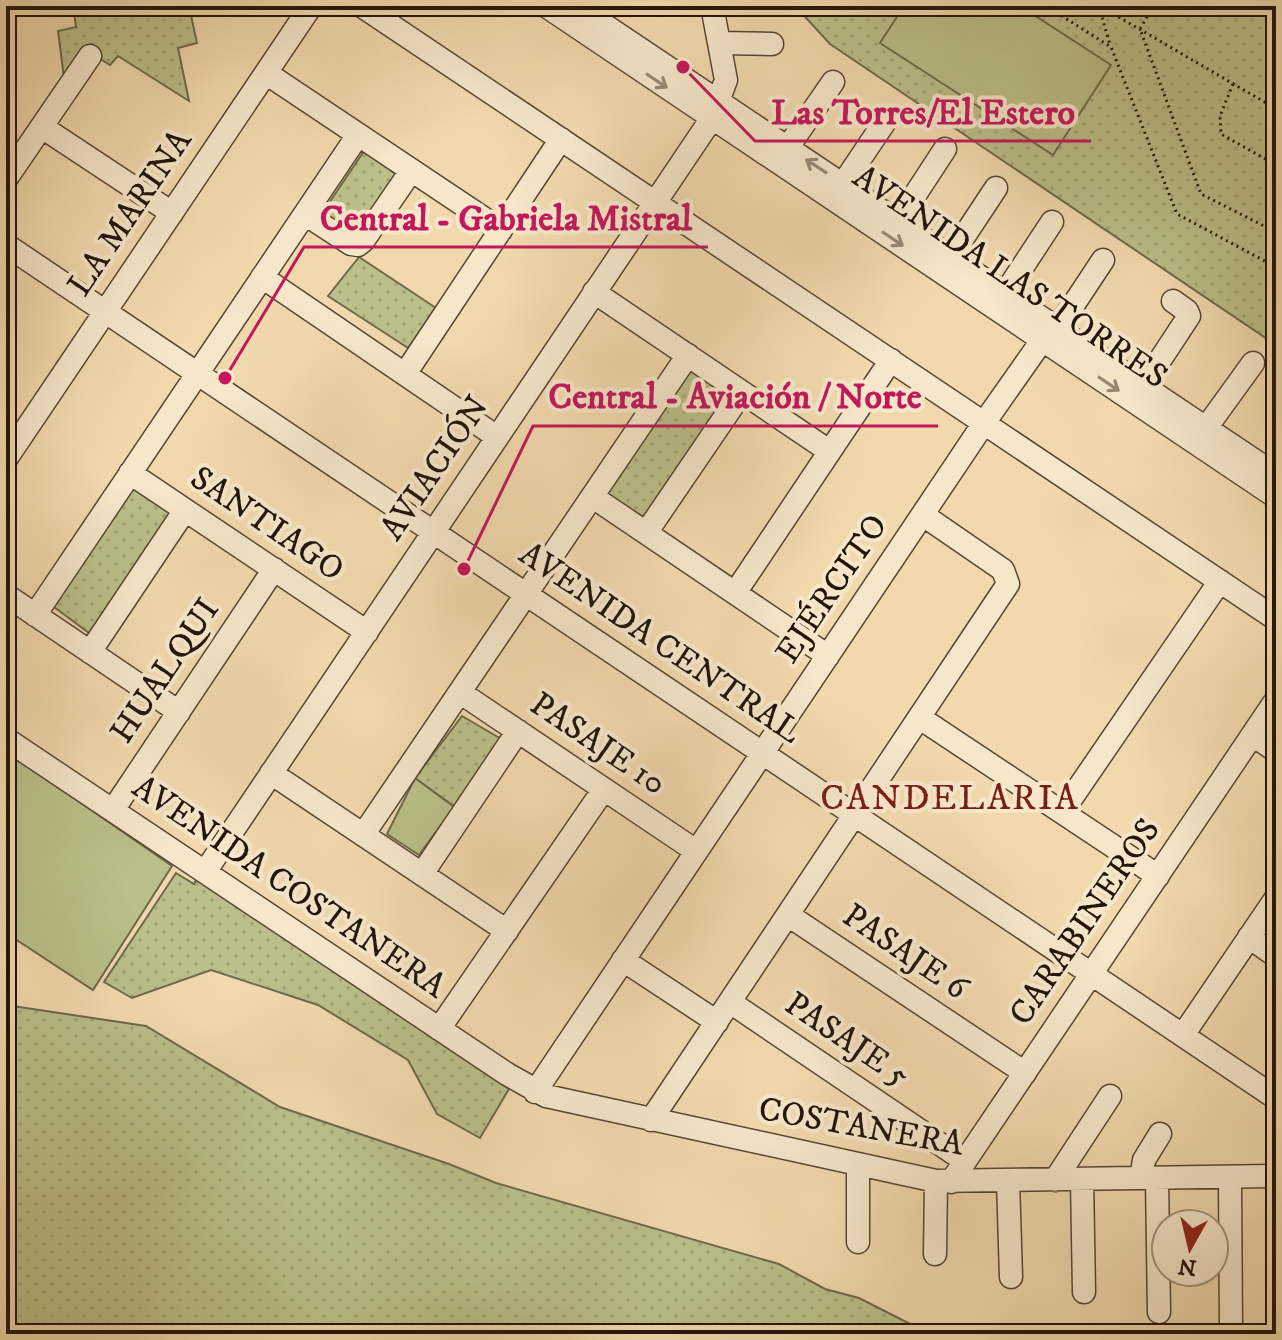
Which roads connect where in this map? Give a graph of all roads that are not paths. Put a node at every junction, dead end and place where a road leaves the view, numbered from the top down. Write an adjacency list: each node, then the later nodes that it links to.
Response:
1 (311, 6): 9 (street, LA MARINA)
2 (362, 6): 15 (street)
3 (546, 6): 11 (street, AVENIDA LAS TORRES, one-way to 11)
4 (712, 6): 6 (street)
5 (588, 9): 11 (street, AVENIDA LAS TORRES)
6 (720, 43): 7 (street); 11 (street)
7 (772, 44)
8 (90, 56): 13 (street)
9 (266, 73): 14 (street); 23 (street, LA MARINA)
10 (833, 82): 16 (street)
11 (715, 109): 16 (street, AVENIDA LAS TORRES); 22 (street, AVIACIÓN); 36 (street, AVENIDA LAS TORRES, one-way to 36)
12 (888, 117): 20 (street)
13 (42, 127): 19 (street); 23 (street)
14 (358, 135): 18 (street); 24 (street)
15 (561, 139): 22 (street); 27 (street)
16 (788, 147): 20 (street, AVENIDA LAS TORRES, one-way to 16)
17 (945, 149): 25 (street)
18 (411, 171): 24 (street); 27 (street)
19 (6, 179)
20 (843, 184): 25 (street, AVENIDA LAS TORRES)
21 (996, 188): 29 (street)
22 (655, 201): 32 (street, AVIACIÓN); 38 (street)
23 (172, 213): 35 (street, LA MARINA)
24 (305, 214): 31 (street)
25 (898, 221): 29 (street, AVENIDA LAS TORRES)
26 (1052, 222): 33 (street)
27 (501, 230): 41 (street)
28 (8, 249): 35 (street, AVENIDA CENTRAL)
29 (951, 256): 33 (street, AVENIDA LAS TORRES)
30 (1103, 260): 36 (street, EJÉRCITO)
31 (262, 277): 40 (street); 41 (street)
32 (594, 292): 37 (street); 46 (street, AVIACIÓN)
33 (1006, 292): 36 (street, AVENIDA LAS TORRES)
34 (1173, 301): 42 (street)
35 (106, 311): 40 (street, AVENIDA CENTRAL); 48 (street, LA MARINA)
36 (1050, 333): 42 (street, AVENIDA LAS TORRES); 44 (street, EJÉRCITO); 52 (street, AVENIDA LAS TORRES, one-way to 52)
37 (688, 355): 43 (street); 51 (street)
38 (891, 360): 44 (street); 47 (street)
39 (1253, 363): 45 (street)
40 (197, 373): 50 (street); 55 (street, AVENIDA CENTRAL)
41 (405, 374): 46 (street)
42 (1143, 386): 45 (street, AVENIDA LAS TORRES)
43 (742, 392): 47 (street); 56 (street)
44 (984, 423): 54 (street, EJÉRCITO); 58 (street)
45 (1206, 428): 49 (street, AVENIDA LAS TORRES)
46 (497, 437): 55 (street, AVIACIÓN)
47 (829, 451): 59 (street)
48 (6, 459)
49 (1273, 467)
50 (130, 473): 53 (street, SANTIAGO); 62 (street)
51 (593, 497): 56 (street); 61 (street)
52 (1276, 497)
53 (185, 510): 57 (street, SANTIAGO); 65 (street)
54 (923, 515): 66 (street, EJÉRCITO); 70 (street)
55 (434, 532): 61 (street, AVENIDA CENTRAL); 64 (street, AVIACIÓN)
56 (646, 533): 59 (street)
57 (274, 569): 64 (street, SANTIAGO); 69 (street, HUALQUI)
58 (1220, 581): 63 (street); 79 (street)
59 (735, 593): 66 (street)
60 (6, 595): 62 (street)
61 (527, 595): 67 (street); 75 (street, AVENIDA CENTRAL)
62 (35, 615): 65 (street)
63 (1276, 619)
64 (367, 632): 76 (street, AVIACIÓN)
65 (90, 652): 69 (street)
66 (828, 656): 75 (street, EJÉRCITO)
67 (461, 693): 71 (street, PASAJE 10); 81 (street)
68 (1276, 700): 72 (street, CARABINEROS)
69 (179, 712): 78 (street, HUALQUI)
70 (920, 718): 79 (street); 80 (street)
71 (518, 731): 77 (street, PASAJE 10); 84 (street)
72 (1253, 735): 74 (street); 85 (street, CARABINEROS)
73 (6, 739): 78 (street, AVENIDA COSTANERA)
74 (1276, 751)
75 (763, 753): 80 (street, AVENIDA CENTRAL); 82 (street, EJÉRCITO)
76 (271, 773): 81 (street); 83 (street, AVIACIÓN)
77 (604, 789): 82 (street, PASAJE 10); 88 (street)
78 (113, 810): 83 (street, AVENIDA COSTANERA)
79 (1062, 812): 85 (street)
80 (855, 815): 87 (street); 92 (street, AVENIDA CENTRAL)
81 (363, 835): 84 (street)
82 (696, 851): 91 (street, EJÉRCITO)
83 (205, 872): 95 (street, AVENIDA COSTANERA)
84 (422, 874): 88 (street)
85 (1158, 876): 92 (street, CARABINEROS)
86 (1276, 898): 89 (street)
87 (788, 915): 93 (street); 97 (street, PASAJE 6)
88 (507, 931): 95 (street)
89 (1249, 937): 90 (street); 96 (street)
90 (1276, 956)
91 (623, 960): 94 (street); 98 (street, EJÉRCITO)
92 (1091, 974): 96 (street, AVENIDA CENTRAL); 97 (street, CARABINEROS)
93 (730, 1002): 94 (street); 103 (street, PASAJE 5)
94 (717, 1022): 101 (street)
95 (439, 1029): 98 (street, AVENIDA COSTANERA)
96 (1183, 1035): 100 (street, AVENIDA CENTRAL)
97 (1025, 1073): 103 (street, CARABINEROS)
98 (535, 1092): 101 (street, COSTANERA)
99 (1110, 1096): 109 (street)
100 (1276, 1098)
101 (651, 1120): 104 (street, COSTANERA)
102 (1160, 1134): 107 (street)
103 (965, 1161): 111 (street, CARABINEROS)
104 (858, 1166): 111 (street, COSTANERA); 112 (street)
105 (1276, 1176): 106 (street, COSTANERA)
106 (1230, 1177): 107 (street, COSTANERA); 117 (street)
107 (1149, 1178): 108 (street, COSTANERA); 116 (street)
108 (1082, 1179): 109 (street, COSTANERA); 115 (street)
109 (1055, 1180): 110 (street, COSTANERA)
110 (1008, 1181): 111 (street, COSTANERA); 114 (street)
111 (944, 1182): 113 (street)
112 (858, 1242)
113 (935, 1254)
114 (1011, 1277)
115 (1084, 1292)
116 (1159, 1312)
117 (1231, 1334)

